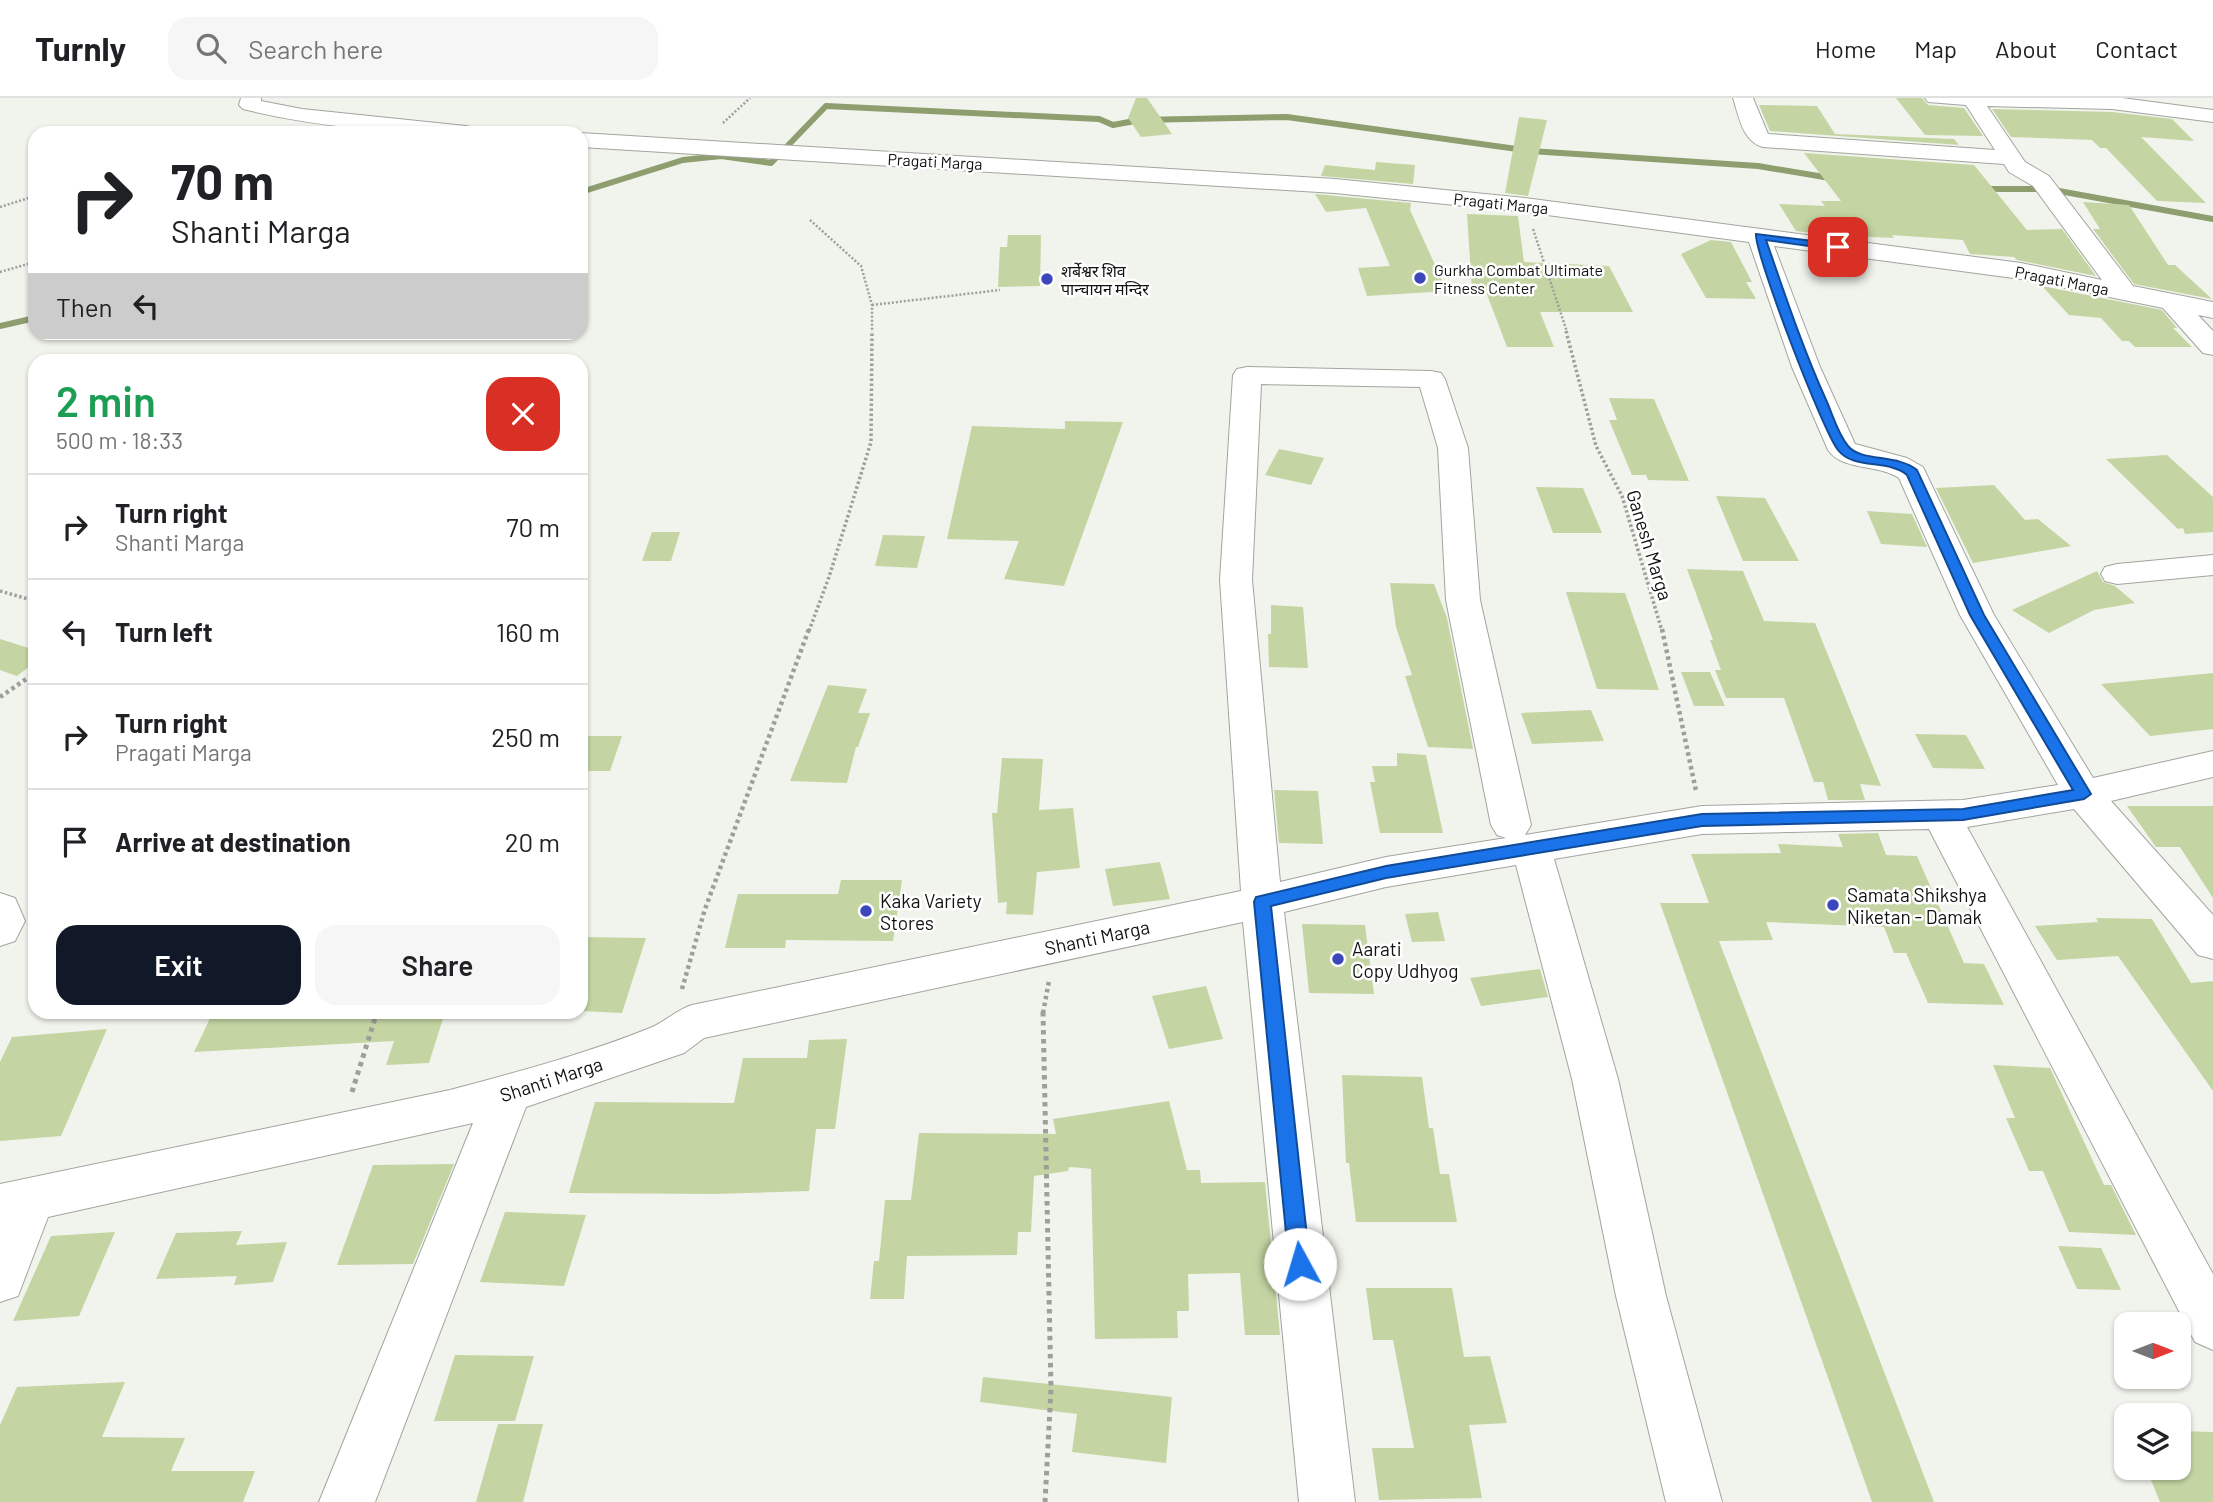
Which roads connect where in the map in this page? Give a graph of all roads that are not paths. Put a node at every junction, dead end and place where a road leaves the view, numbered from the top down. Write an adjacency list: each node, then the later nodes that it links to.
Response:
1 (251, 98): 8 (street)
2 (1743, 98): 10 (street)
3 (1934, 98): 4 (street)
4 (1972, 99): 5 (street); 10 (street)
5 (2036, 99): 6 (street)
6 (2110, 100): 7 (street)
7 (2213, 116)
8 (402, 126)
9 (588, 139): 11 (street, Pragati Marga)
10 (2010, 158): 12 (street)
11 (1759, 237): 12 (street, Pragati Marga); 19 (street)
12 (2124, 292): 13 (street, Pragati Marga)
13 (2171, 301): 14 (street, Pragati Marga); 15 (street)
14 (2213, 310)
15 (2213, 347)
16 (2213, 565): 17 (street)
17 (2117, 575)
18 (2213, 764): 19 (street, Shanti Marga)
19 (2084, 794): 20 (street, Shanti Marga); 24 (street)
20 (1941, 815): 21 (street, Shanti Marga); 28 (street)
21 (1262, 902): 25 (street, Shanti Marga); 30 (street); 31 (street)
22 (0, 909): 23 (street)
23 (0, 930)
24 (2213, 943)
25 (508, 1094): 26 (street, Shanti Marga); 29 (street)
26 (16, 1203): 27 (street)
27 (0, 1279)
28 (2213, 1325)
29 (347, 1502)
30 (1327, 1502)
31 (1694, 1502)

